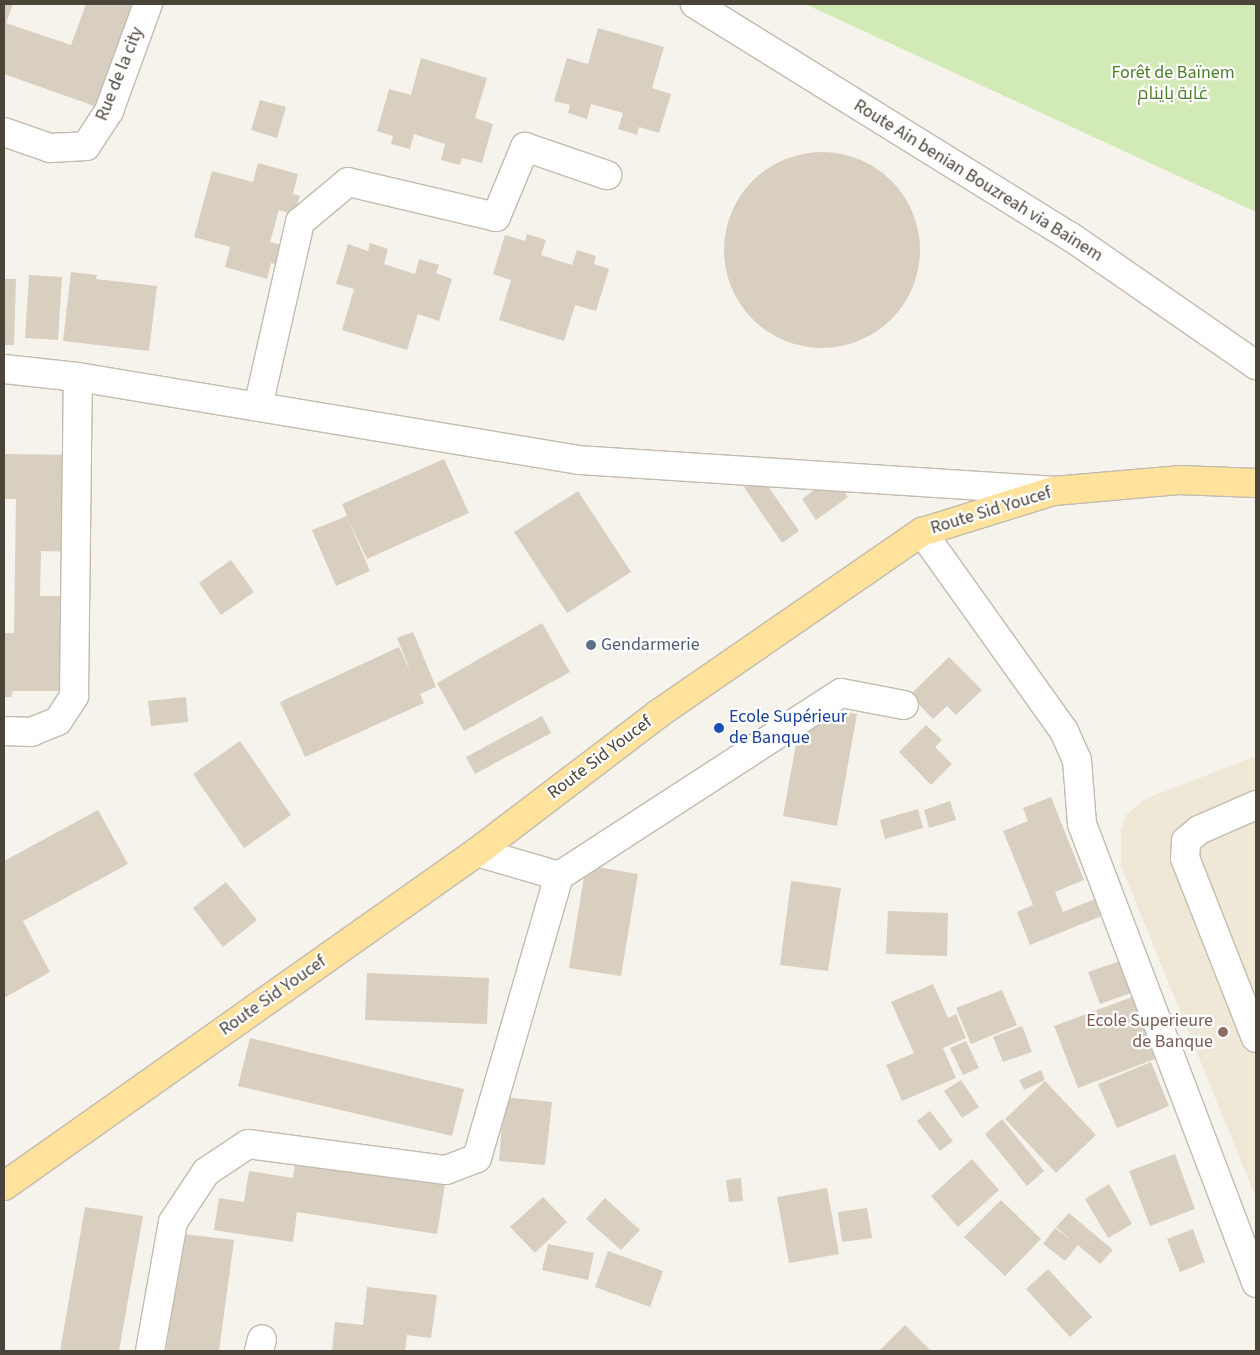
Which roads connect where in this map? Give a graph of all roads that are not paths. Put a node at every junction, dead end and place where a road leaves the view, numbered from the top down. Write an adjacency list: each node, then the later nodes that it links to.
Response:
1 (148, 4): 3 (street, Rue de la city)
2 (695, 4): 5 (street, Route Ain benian Bouzreah via Bainem)
3 (4, 132)
4 (607, 175): 8 (street)
5 (1256, 365)
6 (4, 369): 7 (street)
7 (78, 377): 8 (street); 13 (street)
8 (258, 407): 10 (street)
9 (1256, 483): 10 (main road, Route Sid Youcef)
10 (1054, 491): 11 (main road, Route Sid Youcef)
11 (922, 532): 15 (main road, Route Sid Youcef); 19 (street)
12 (904, 705): 16 (street)
13 (4, 731)
14 (1256, 805): 17 (street)
15 (477, 852): 16 (street); 18 (main road, Route Sid Youcef)
16 (559, 876): 20 (street)
17 (1256, 1038)
18 (4, 1186)
19 (1256, 1283)
20 (150, 1351)

